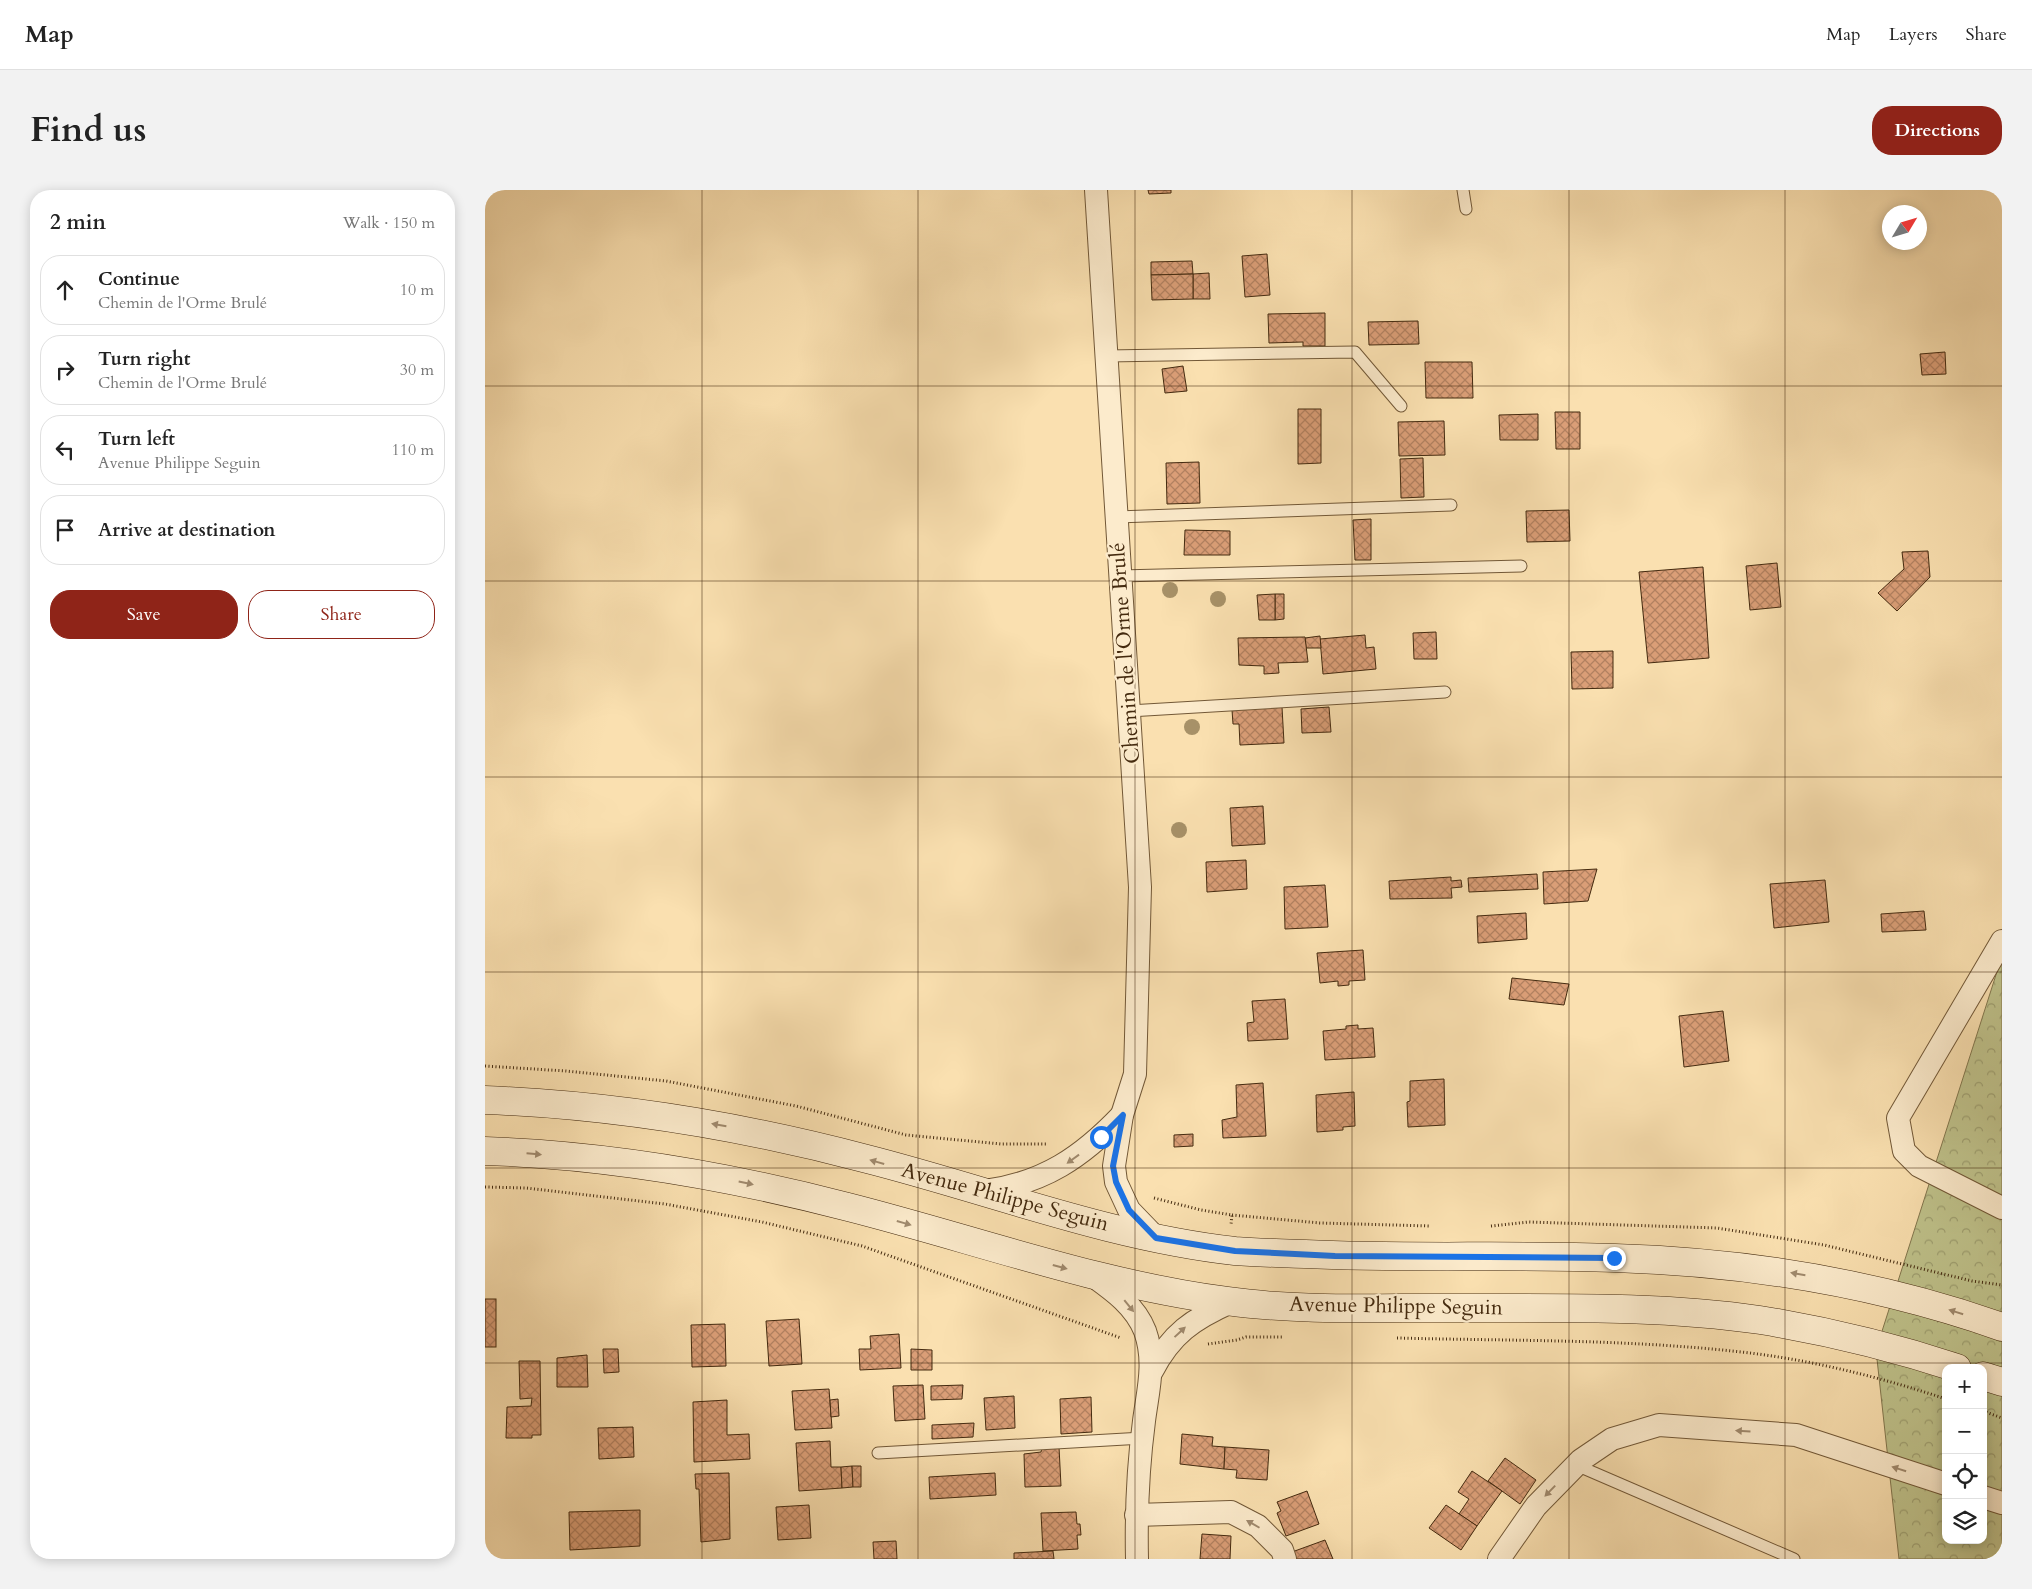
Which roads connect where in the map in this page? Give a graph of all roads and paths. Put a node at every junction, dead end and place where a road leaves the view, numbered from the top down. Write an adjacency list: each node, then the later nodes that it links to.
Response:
1 (1096, 190): 4 (street, Chemin de l'Orme Brulé)
2 (1463, 190): 3 (lane)
3 (1466, 209)
4 (1107, 356): 5 (lane); 7 (street, Chemin de l'Orme Brulé)
5 (1401, 406)
6 (1451, 505): 7 (lane)
7 (1117, 517): 9 (street, Chemin de l'Orme Brulé)
8 (1521, 566): 9 (lane)
9 (1120, 576): 11 (street, Chemin de l'Orme Brulé)
10 (1445, 692): 11 (lane)
11 (1129, 711): 15 (street, Chemin de l'Orme Brulé)
12 (2002, 941): 20 (street)
13 (485, 1066): 17 (path)
14 (485, 1100): 19 (main road, Avenue Philippe Seguin, one-way to 14)
15 (1123, 1115): 17 (street, Chemin de l'Orme Brulé, one-way to 17); 21 (street, Chemin de l'Orme Brulé)
16 (485, 1151): 22 (main road, Avenue Philippe Seguin, one-way to 22)
17 (1064, 1165): 19 (street, Chemin de l'Orme Brulé)
18 (485, 1187): 28 (path)
19 (982, 1192): 21 (main road, Avenue Philippe Seguin)
20 (2002, 1208)
21 (1156, 1238): 24 (main road, Avenue Philippe Seguin, one-way to 21)
22 (1092, 1275): 23 (main road, Avenue Philippe Seguin); 28 (street, one-way to 28)
23 (1231, 1302): 29 (main road, Avenue Philippe Seguin); 30 (street, one-way to 23)
24 (2002, 1327)
25 (1290, 1336): 26 (path)
26 (1246, 1337)
27 (1396, 1338): 33 (path)
28 (1148, 1345): 30 (street)
29 (1945, 1364)
30 (1152, 1372): 36 (street)
31 (1987, 1377): 32 (main road)
32 (2002, 1382)
33 (1942, 1398)
34 (1987, 1412): 35 (path)
35 (2002, 1418)
36 (1143, 1438): 37 (lane); 42 (street)
37 (879, 1453)
38 (1576, 1465): 39 (street, one-way to 38); 45 (street, one-way to 45); 46 (lane)
39 (1942, 1483)
40 (1987, 1498): 41 (street)
41 (2002, 1503)
42 (1136, 1515): 43 (street); 44 (street, one-way to 42)
43 (1137, 1559)
44 (1285, 1559)
45 (1499, 1559)
46 (1794, 1559)

